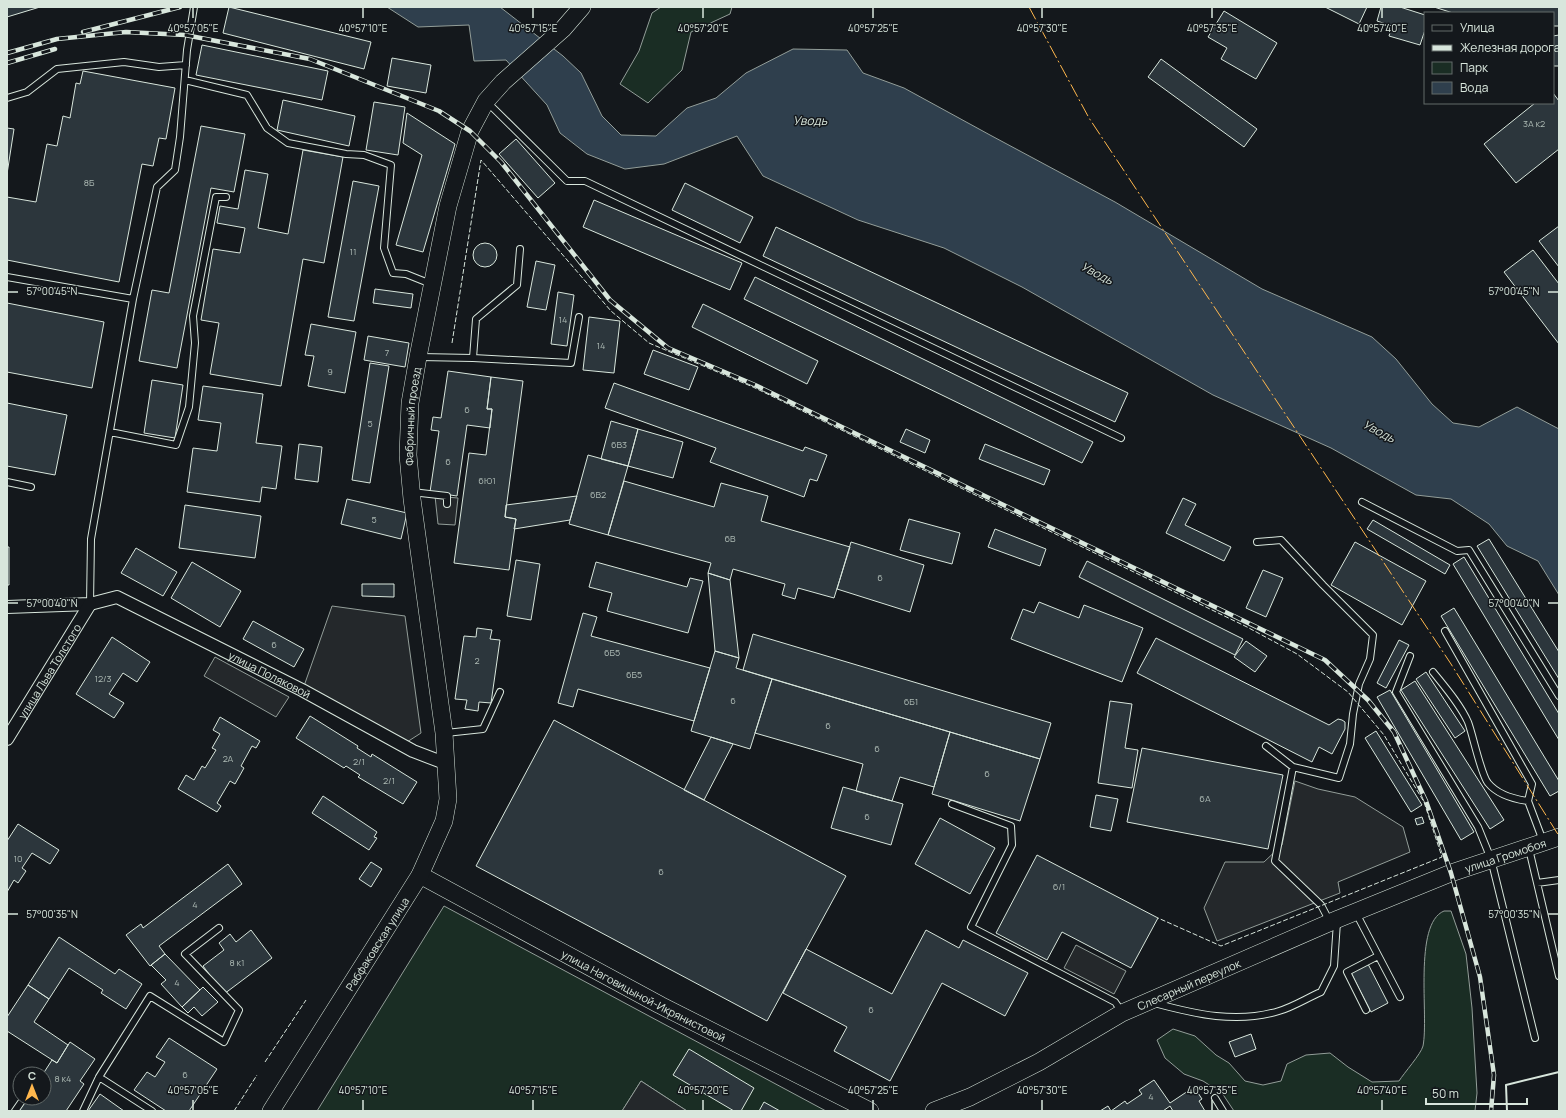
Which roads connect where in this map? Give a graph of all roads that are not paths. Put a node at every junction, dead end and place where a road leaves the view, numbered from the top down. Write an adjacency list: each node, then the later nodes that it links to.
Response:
1 (194, 7): 3 (lane)
2 (582, 7): 6 (main road, Фабричный проезд)
3 (186, 65): 4 (lane); 5 (lane)
4 (185, 80): 10 (lane); 11 (lane)
5 (7, 98)
6 (486, 101): 10 (main road, Фабричный проезд); 16 (lane)
7 (226, 197): 15 (lane)
8 (520, 249): 14 (lane)
9 (7, 277): 11 (lane)
10 (432, 284): 13 (main road, Фабричный проезд)
11 (133, 299): 15 (lane)
12 (579, 317): 14 (lane)
13 (418, 357): 14 (lane); 19 (main road, Фабричный проезд)
14 (473, 358)
15 (110, 432): 23 (lane)
16 (1121, 438)
17 (7, 482): 18 (lane)
18 (31, 487)
19 (411, 492): 21 (lane); 30 (main road, Фабричный проезд)
20 (1362, 502): 29 (lane)
21 (447, 504)
22 (1257, 542): 34 (lane)
23 (90, 604): 24 (street, улица Поляковой); 31 (street, улица Льва Толстого); 33 (street, улица Поляковой)
24 (7, 607)
25 (1445, 631): 35 (lane)
26 (1410, 656): 38 (lane)
27 (1433, 672): 35 (lane)
28 (500, 692): 30 (lane)
29 (1559, 696)
30 (444, 734): 33 (main road, Фабричный проезд)
31 (7, 739)
32 (1266, 746): 34 (lane)
33 (447, 764): 40 (main road, Рабфаковская улица)
34 (1293, 767): 44 (lane)
35 (1528, 801): 37 (lane)
36 (952, 804): 51 (lane)
37 (1544, 842): 38 (main road, улица Громобоя); 42 (lane)
38 (1491, 859): 39 (main road, улица Громобоя); 52 (lane)
39 (1451, 873): 43 (main road, Слесарный переулок)
40 (420, 875): 57 (main road, Рабфаковская улица); 58 (main road, улица Наговицыной-Икрянистовой)
41 (1559, 880): 42 (lane)
42 (1537, 883): 47 (lane)
43 (1355, 912): 44 (main road, Слесарный переулок); 46 (lane)
44 (1334, 920): 49 (main road, Слесарный переулок); 49 (lane)
45 (219, 928): 53 (lane)
46 (1378, 956): 48 (lane); 50 (lane)
47 (1559, 976)
48 (1400, 997)
49 (1149, 1002): 51 (main road, Слесарный переулок)
50 (1366, 1010)
51 (1122, 1013): 59 (main road, Слесарный переулок)
52 (1535, 1038)
53 (99, 1077): 55 (lane); 56 (lane)
54 (1215, 1098): 60 (lane)
55 (83, 1111)
56 (152, 1111)
57 (271, 1111)
58 (870, 1111)
59 (934, 1111)
60 (1223, 1111)

